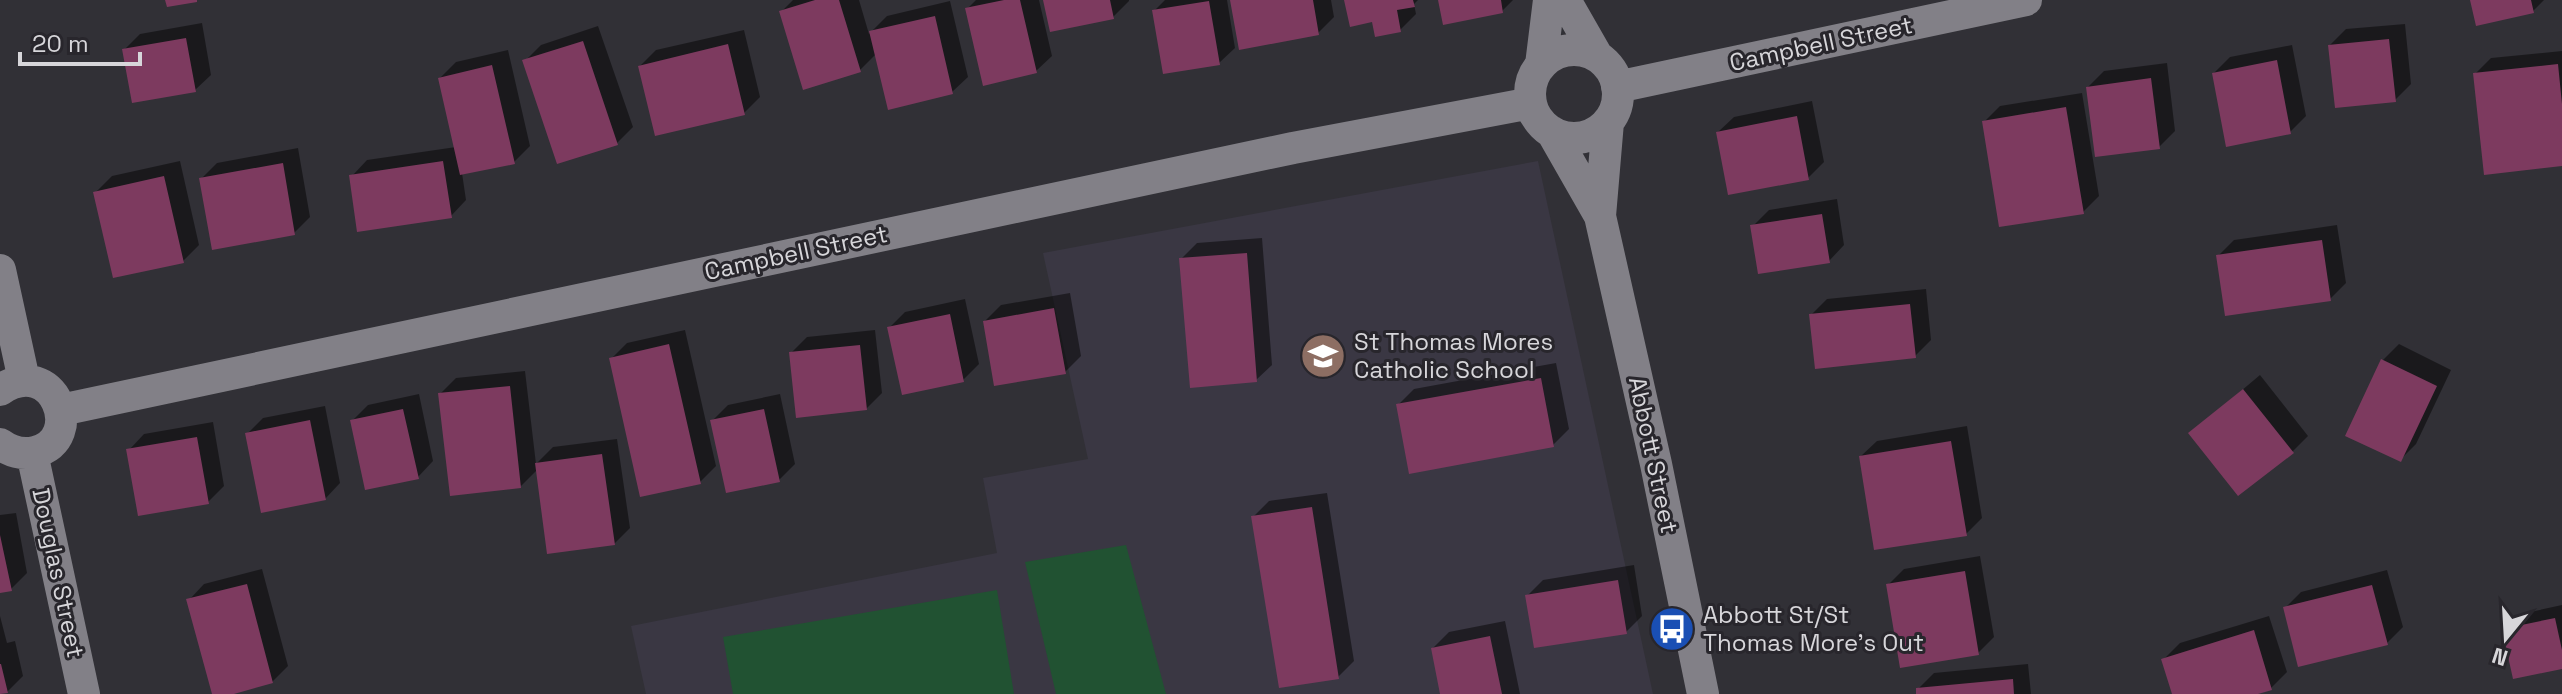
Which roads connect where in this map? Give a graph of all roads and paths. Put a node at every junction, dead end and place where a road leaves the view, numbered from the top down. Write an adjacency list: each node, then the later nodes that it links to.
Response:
1 (1549, 0): 5 (street)
2 (1565, 0): 4 (street)
3 (2026, 0): 6 (street, Campbell Street)
4 (1597, 56): 5 (street); 6 (street)
5 (1541, 65): 7 (street)
6 (1617, 87): 8 (street)
7 (1531, 103): 9 (street); 13 (street, Campbell Street)
8 (1608, 122): 9 (street); 10 (street, Abbott Street)
9 (1552, 132): 10 (street, Abbott Street)
10 (1600, 216): 17 (street, Abbott Street)
11 (0, 270): 12 (street)
12 (12, 385): 13 (street)
13 (61, 410): 15 (street)
14 (0, 444): 15 (street)
15 (32, 453): 16 (street, Douglas Street)
16 (84, 694)
17 (1703, 694)

